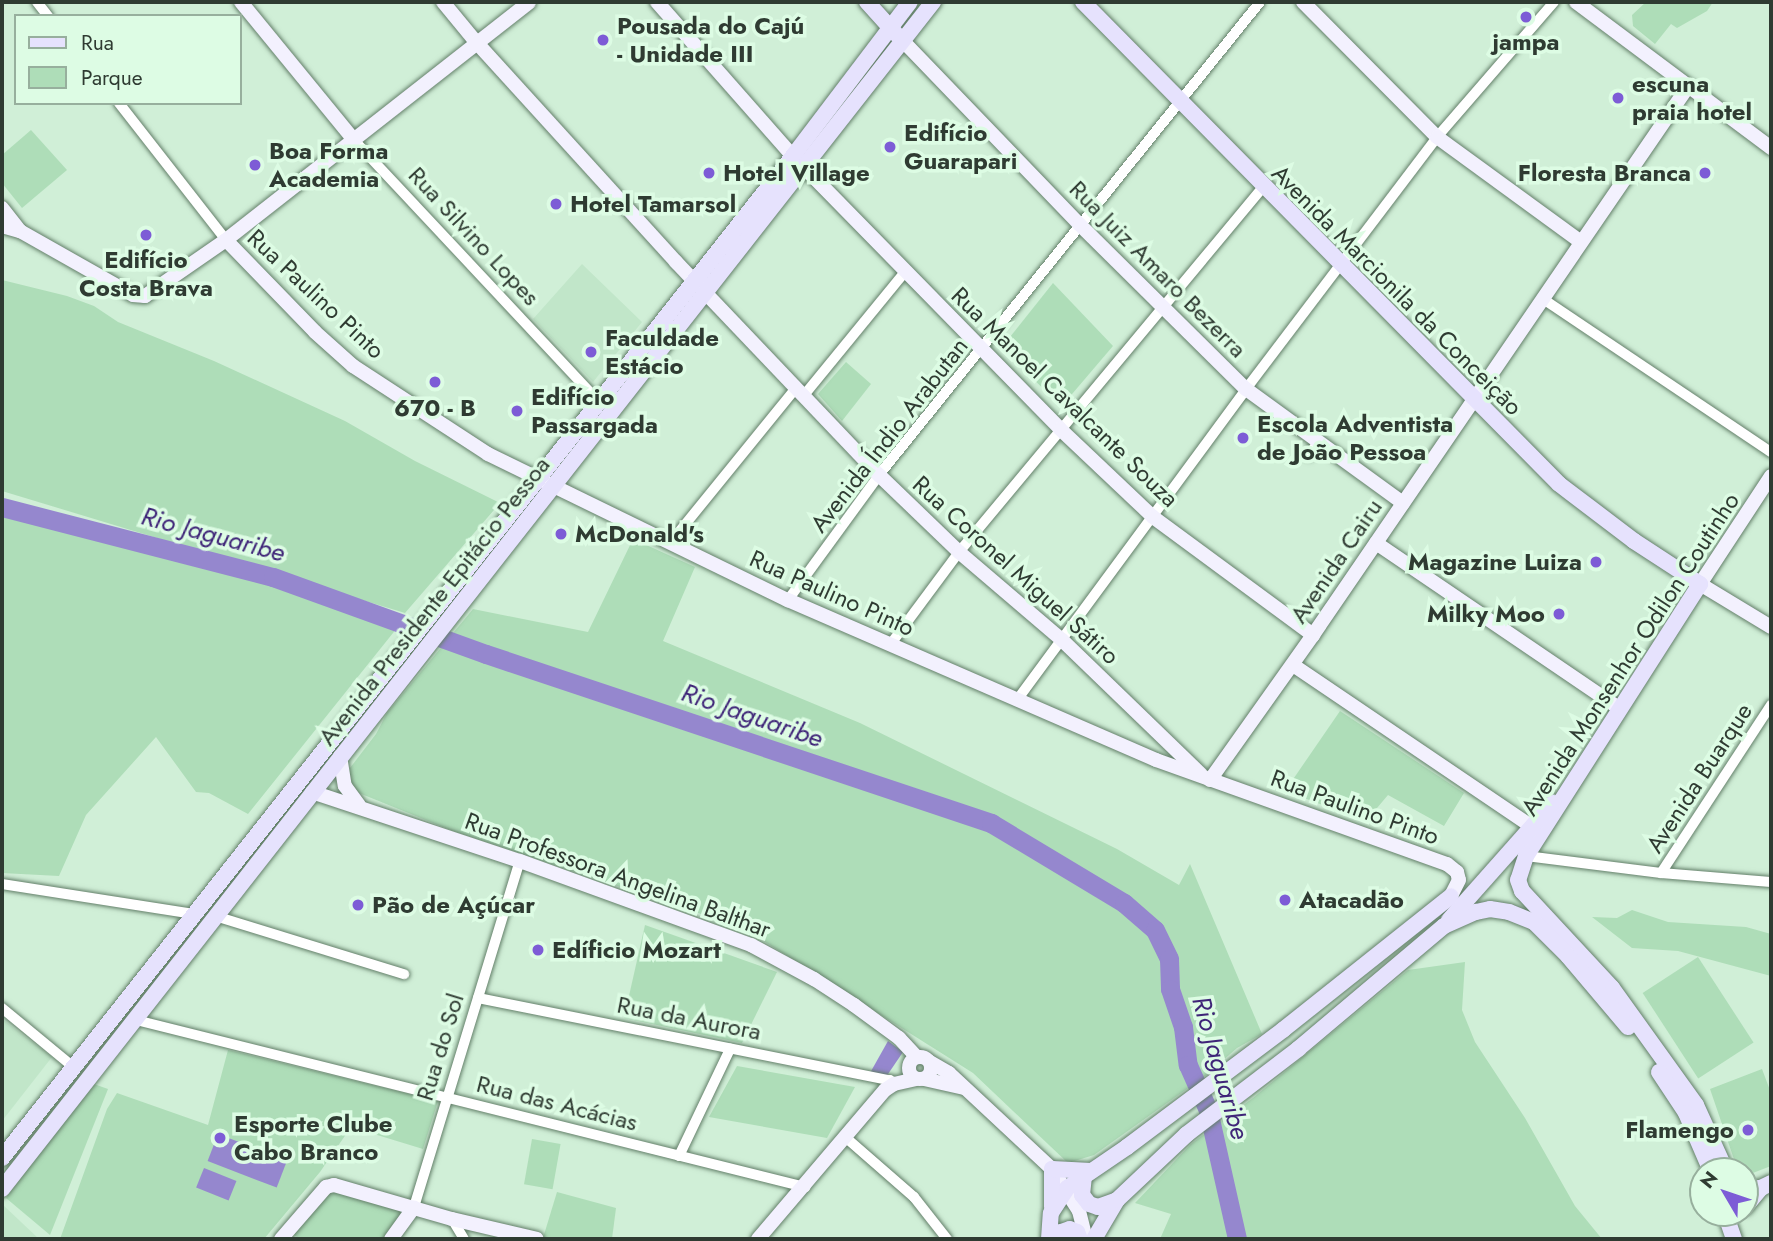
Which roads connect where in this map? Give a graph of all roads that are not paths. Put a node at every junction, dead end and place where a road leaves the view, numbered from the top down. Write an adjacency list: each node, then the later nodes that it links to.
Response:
1 (241, 2): 20 (main road, Rua Silvino Lopes)
2 (443, 2): 15 (main road, Rua Coronel Miguel Sátiro)
3 (529, 2): 15 (main road)
4 (657, 2): 22 (main road, Rua Manoel Cavalcante Souza)
5 (867, 2): 13 (main road)
6 (909, 2): 13 (main road, Avenida Presidente Epitácio Pessoa)
7 (933, 2): 14 (main road, Avenida Presidente Epitácio Pessoa)
8 (1083, 2): 17 (main road, Avenida Marcionila da Conceição)
9 (1260, 2): 17 (street, Avenida Índio Arabutan)
10 (1303, 2): 19 (main road)
11 (1554, 2): 19 (street)
12 (1576, 2): 16 (main road)
13 (890, 27): 14 (main road); 22 (main road, Avenida Presidente Epitácio Pessoa)
14 (903, 41): 23 (main road, Avenida Presidente Epitácio Pessoa); 26 (main road, Rua Juiz Amaro Bezerra)
15 (476, 42): 20 (main road); 33 (main road, Rua Coronel Miguel Sátiro)
16 (1687, 88): 21 (main road); 30 (main road, Avenida Cairu)
17 (1180, 101): 24 (main road, Avenida Marcionila da Conceição); 26 (street, Avenida Índio Arabutan)
18 (121, 105): 29 (street)
19 (1437, 137): 30 (main road); 31 (street)
20 (353, 139): 29 (main road); 40 (street, Rua Silvino Lopes)
21 (1771, 148)
22 (793, 156): 23 (main road, Rua Manoel Cavalcante Souza); 33 (main road, Avenida Presidente Epitácio Pessoa)
23 (806, 168): 32 (main road, Rua Manoel Cavalcante Souza); 33 (main road, Avenida Presidente Epitácio Pessoa)
24 (1263, 187): 31 (main road, Avenida Marcionila da Conceição); 35 (street)
25 (2, 208): 28 (main road)
26 (1080, 225): 35 (main road, Rua Juiz Amaro Bezerra); 36 (street, Avenida Índio Arabutan)
27 (2, 226): 28 (main road)
28 (20, 231): 29 (main road)
29 (226, 240): 47 (main road, Rua Paulino Pinto)
30 (1581, 242): 34 (main road, Avenida Cairu)
31 (1341, 264): 37 (street); 39 (main road, Avenida Marcionila da Conceição)
32 (905, 272): 36 (main road, Rua Manoel Cavalcante Souza); 38 (street)
33 (700, 286): 38 (main road, Rua Coronel Miguel Sátiro); 40 (main road, Avenida Presidente Epitácio Pessoa); 48 (main road, Avenida Presidente Epitácio Pessoa)
34 (1543, 299): 39 (main road, Avenida Cairu); 43 (street)
35 (1162, 307): 37 (main road, Rua Juiz Amaro Bezerra); 41 (street)
36 (982, 350): 41 (main road, Rua Manoel Cavalcante Souza); 45 (street, Avenida Índio Arabutan)
37 (1246, 389): 42 (main road, Rua Juiz Amaro Bezerra); 50 (street)
38 (801, 391): 45 (main road, Rua Coronel Miguel Sátiro); 52 (street)
39 (1472, 399): 49 (main road, Avenida Cairu); 54 (main road, Avenida Marcionila da Conceição)
40 (598, 401): 47 (main road, Avenida Presidente Epitácio Pessoa)
41 (1060, 429): 50 (main road, Rua Manoel Cavalcante Souza); 53 (street)
42 (1318, 442): 44 (street); 49 (main road, Rua Juiz Amaro Bezerra)
43 (1771, 452)
44 (1308, 456)
45 (879, 475): 53 (main road, Rua Coronel Miguel Sátiro); 55 (street, Avenida Índio Arabutan)
46 (1771, 476): 54 (main road, Avenida Monsenhor Odilon Coutinho)
47 (536, 480): 48 (main road, Rua Paulino Pinto); 78 (main road, Avenida Presidente Epitácio Pessoa)
48 (553, 487): 52 (main road, Rua Paulino Pinto); 65 (main road, Avenida Presidente Epitácio Pessoa)
49 (1403, 503): 51 (main road, Avenida Cairu)
50 (1153, 517): 57 (main road, Rua Manoel Cavalcante Souza); 58 (street)
51 (1376, 542): 57 (main road, Avenida Cairu); 63 (main road)
52 (670, 543): 55 (main road, Rua Paulino Pinto)
53 (959, 552): 58 (main road, Rua Coronel Miguel Sátiro); 59 (street)
54 (1700, 584): 56 (main road); 63 (main road, Avenida Monsenhor Odilon Coutinho)
55 (788, 600): 59 (main road, Rua Paulino Pinto)
56 (1771, 627)
57 (1313, 635): 60 (main road, Avenida Cairu)
58 (1062, 640): 61 (street); 64 (main road, Rua Coronel Miguel Sátiro)
59 (890, 645): 61 (main road, Rua Paulino Pinto)
60 (1293, 665): 68 (main road, Avenida Cairu); 71 (main road)
61 (1017, 701): 66 (main road, Rua Paulino Pinto)
62 (1771, 705): 74 (street, Avenida Buarque)
63 (1619, 708): 67 (main road, Avenida Monsenhor Odilon Coutinho)
64 (1174, 748): 66 (main road); 68 (main road, Rua Coronel Miguel Sátiro)
65 (340, 756): 69 (main road, Avenida Presidente Epitácio Pessoa); 70 (main road)
66 (1156, 760): 68 (main road, Rua Paulino Pinto)
67 (1581, 769): 71 (main road); 72 (main road, Avenida Monsenhor Odilon Coutinho)
68 (1210, 780): 77 (main road, Rua Paulino Pinto)
69 (312, 792): 70 (main road, Rua Professora Angelina Balthar); 79 (main road, Avenida Presidente Epitácio Pessoa)
70 (360, 806): 73 (main road, Rua Professora Angelina Balthar)
71 (1532, 827): 80 (main road)
72 (1526, 856): 74 (street); 95 (main road)
73 (520, 861): 82 (street, Rua do Sol); 86 (main road, Rua Professora Angelina Balthar)
74 (1661, 873): 75 (street)
75 (1771, 882)
76 (2, 884): 78 (street)
77 (1451, 896): 98 (main road)
78 (194, 914): 87 (main road, Avenida Presidente Epitácio Pessoa)
79 (215, 916): 81 (street); 84 (main road, Avenida Presidente Epitácio Pessoa)
80 (1444, 926): 94 (main road); 102 (main road)
81 (404, 974)
82 (478, 999): 85 (street, Rua da Aurora); 91 (street, Rua do Sol)
83 (2, 1008): 87 (street)
84 (136, 1020): 91 (street, Rua das Acácias); 101 (main road, Avenida Presidente Epitácio Pessoa)
85 (730, 1049): 89 (street, Rua da Aurora); 93 (street)
86 (919, 1060): 88 (main road); 89 (main road); 90 (main road, Rua Professora Angelina Balthar)
87 (72, 1066): 96 (main road, Avenida Presidente Epitácio Pessoa)
88 (920, 1079): 89 (main road); 90 (main road)
89 (890, 1085): 92 (main road)
90 (964, 1088): 97 (main road, Rua Professora Angelina Balthar)
91 (450, 1097): 93 (street, Rua das Acácias); 103 (street, Rua do Sol)
92 (844, 1136): 99 (main road); 111 (street)
93 (679, 1156): 99 (street, Rua das Acácias)
94 (1705, 1157)
95 (1720, 1157)
96 (2, 1158)
97 (1052, 1169): 98 (main road); 100 (main road, Rua Professora Angelina Balthar); 104 (main road)
98 (1088, 1174): 100 (main road); 102 (main road)
99 (805, 1187): 110 (main road)
100 (1067, 1188): 104 (main road); 115 (main road, Rua Professora Angelina Balthar)
101 (2, 1189)
102 (1117, 1200): 116 (main road)
103 (414, 1207): 105 (main road); 106 (main road); 107 (main road, Rua do Sol)
104 (1051, 1213): 112 (main road)
105 (452, 1219): 108 (street); 109 (main road)
106 (284, 1238)
107 (391, 1239)
108 (464, 1239)
109 (537, 1239)
110 (758, 1239)
111 (947, 1239)
112 (1049, 1239)
113 (1056, 1239): 114 (main road)
114 (1080, 1239)
115 (1086, 1239)
116 (1094, 1239)

